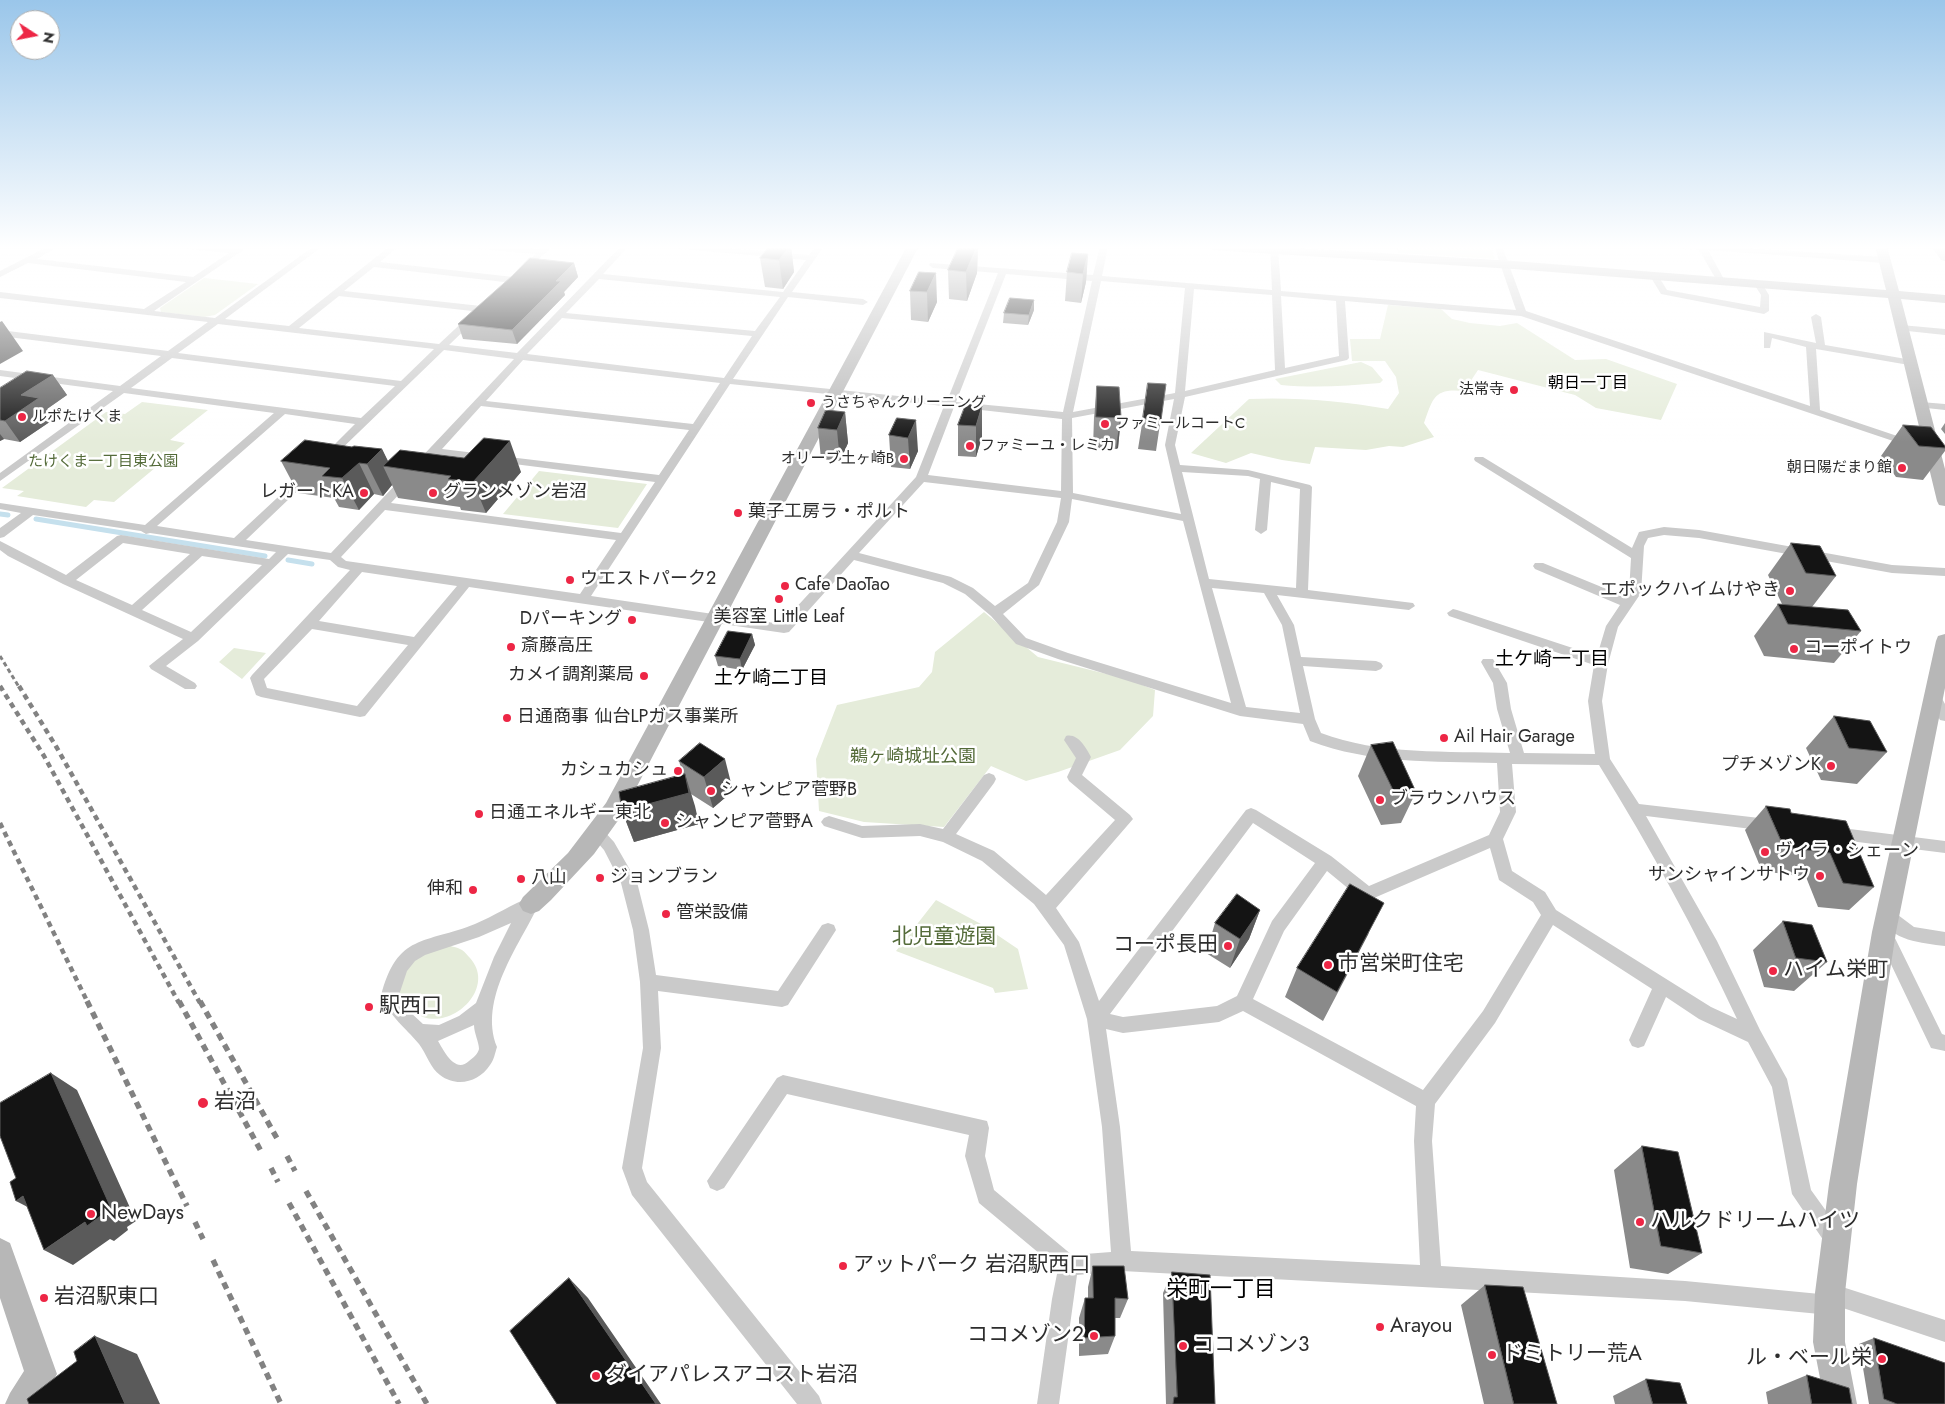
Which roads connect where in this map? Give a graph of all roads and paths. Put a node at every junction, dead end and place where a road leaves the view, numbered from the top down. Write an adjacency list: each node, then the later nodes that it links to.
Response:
1 (142, 312): 2 (street)
2 (146, 312): 19 (street)
3 (230, 312): 19 (street)
4 (314, 312): 21 (street)
5 (478, 312): 27 (street)
6 (565, 312): 17 (street)
7 (773, 312): 24 (street)
8 (878, 312): 36 (street)
9 (987, 312): 39 (street)
10 (1089, 312): 44 (street)
11 (1188, 312): 37 (street)
12 (1278, 312): 31 (street)
13 (1341, 312): 31 (street)
14 (1504, 312): 16 (street)
15 (1897, 312): 20 (street)
16 (1522, 313): 43 (street)
17 (562, 315): 24 (street); 29 (street)
18 (1816, 317): 26 (street)
19 (217, 321): 21 (street); 28 (street)
20 (1901, 328): 22 (street); 30 (street)
21 (292, 329): 27 (street)
22 (1945, 332)
23 (0, 333): 28 (street)
24 (758, 334): 33 (street)
25 (1767, 346): 26 (street)
26 (1816, 346): 30 (street); 43 (street)
27 (440, 348): 29 (street); 34 (street)
28 (170, 354): 34 (street); 35 (street)
29 (519, 357): 33 (street); 38 (street)
30 (1909, 362): 40 (street)
31 (1280, 372): 37 (street)
32 (0, 373): 35 (street)
33 (727, 381): 36 (street); 46 (street)
34 (402, 384): 45 (street)
35 (122, 390): 42 (street); 51 (street)
36 (836, 392): 39 (street); 87 (street)
37 (1180, 395): 44 (street); 50 (street)
38 (480, 403): 46 (street); 48 (street)
39 (949, 404): 44 (street); 52 (street)
40 (1920, 405): 41 (street); 47 (street)
41 (1945, 407)
42 (283, 412): 45 (street); 61 (street)
43 (1815, 412): 47 (street)
44 (1066, 416): 55 (street)
45 (364, 422): 65 (street)
46 (697, 428): 54 (street)
47 (1932, 450): 56 (street)
48 (435, 451): 54 (street); 58 (street)
49 (1479, 459): 70 (street)
50 (1176, 468): 53 (street); 60 (street)
51 (0, 478)
52 (921, 478): 55 (street); 69 (street)
53 (1266, 478): 62 (street); 80 (street)
54 (662, 479): 64 (street)
55 (1067, 495): 60 (street); 85 (street)
56 (1945, 501)
57 (0, 506): 59 (street)
58 (384, 506): 64 (street); 71 (street)
59 (30, 511): 61 (street); 63 (street)
60 (1189, 519): 77 (street)
61 (146, 530): 65 (street)
62 (1261, 530)
63 (0, 534)
64 (624, 537): 81 (street)
65 (237, 542): 68 (street)
66 (0, 545): 76 (street)
67 (200, 551): 72 (street); 76 (street); 84 (street)
68 (284, 551): 71 (street); 72 (street)
69 (850, 555): 85 (street); 87 (street)
70 (1637, 556): 75 (street); 82 (street)
71 (334, 557): 74 (street)
72 (272, 562): 89 (street)
73 (1539, 566): 82 (street)
74 (359, 568): 78 (street); 88 (street)
75 (1945, 572)
76 (67, 581): 84 (street)
77 (1204, 583): 79 (street); 98 (street)
78 (465, 584): 81 (street); 91 (street)
79 (1268, 588): 80 (street); 92 (street)
80 (1302, 593): 83 (street)
81 (583, 599): 87 (street)
82 (1628, 603): 94 (street)
83 (1409, 606)
84 (132, 611): 89 (street)
85 (995, 613): 98 (street)
86 (1453, 613): 94 (street)
87 (716, 619): 109 (street)
88 (310, 624): 91 (street); 91 (street)
89 (193, 638): 96 (street)
90 (1945, 641): 97 (street)
91 (417, 642)
92 (1296, 661): 95 (street); 100 (street)
93 (1488, 662): 102 (street)
94 (1601, 662): 103 (street)
95 (1376, 666)
96 (190, 686)
97 (1934, 697): 99 (street); 112 (street)
98 (1240, 711): 100 (street)
99 (1945, 716)
100 (1308, 719): 102 (street)
101 (1071, 740): 116 (street)
102 (1512, 759): 103 (street); 111 (street)
103 (1603, 760): 105 (street)
104 (989, 779): 110 (street)
105 (1634, 809): 107 (street); 127 (street)
106 (829, 822): 110 (street)
107 (1783, 827)
108 (1822, 832): 112 (street)
109 (598, 834): 115 (street); 121 (street)
110 (946, 836): 116 (street)
111 (1495, 839): 114 (street); 117 (street)
112 (1902, 841): 113 (street); 118 (street)
113 (1945, 847)
114 (1325, 862): 123 (street); 125 (street)
115 (532, 904): 124 (street); 126 (street)
116 (1046, 907): 125 (street)
117 (1550, 915): 122 (street); 130 (street)
118 (1886, 925): 120 (street); 129 (street); 132 (street)
119 (828, 930): 121 (street)
120 (1945, 939)
121 (649, 982): 140 (street)
122 (1662, 986): 127 (street); 128 (street)
123 (1243, 1002): 125 (street); 130 (street)
124 (483, 1008): 126 (street); 126 (street)
125 (1096, 1019): 134 (street)
126 (418, 1032)
127 (1754, 1036): 132 (street)
128 (1638, 1040)
129 (1945, 1043)
130 (1426, 1101): 136 (street)
131 (717, 1181): 135 (street)
132 (1835, 1241): 137 (street)
133 (0, 1253): 139 (street)
134 (1122, 1262): 135 (street); 136 (street)
135 (1069, 1265): 141 (street)
136 (1432, 1276): 137 (street)
137 (1830, 1299): 138 (street); 142 (street)
138 (1945, 1331)
139 (21, 1404)
140 (811, 1404)
141 (1048, 1404)
142 (1841, 1404)

